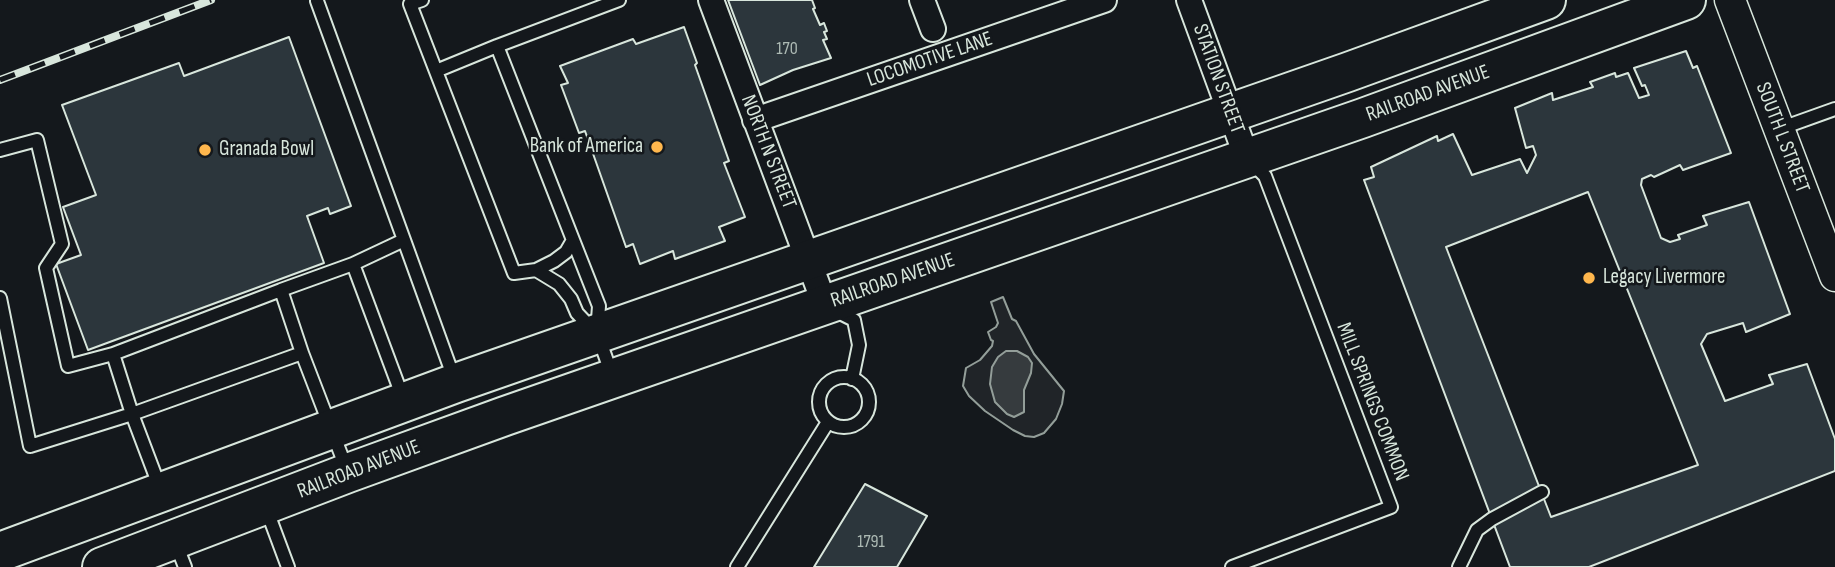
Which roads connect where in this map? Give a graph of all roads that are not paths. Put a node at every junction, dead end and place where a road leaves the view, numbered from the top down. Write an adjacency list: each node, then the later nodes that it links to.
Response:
1 (422, 0): 13 (lane)
2 (620, 0): 12 (lane)
3 (711, 0): 16 (street, NORTH N STREET)
4 (922, 0): 11 (street)
5 (1104, 0): 16 (street, LOCOMOTIVE LANE)
6 (1189, 0): 15 (street, STATION STREET)
7 (1546, 0): 15 (main road)
8 (1686, 0): 19 (main road, RAILROAD AVENUE)
9 (1730, 0): 17 (street, SOUTH L STREET)
10 (317, 1): 20 (lane)
11 (933, 29)
12 (497, 46): 13 (lane); 21 (lane)
13 (436, 71): 24 (lane)
14 (1835, 109): 17 (lane)
15 (1230, 114): 19 (street, STATION STREET); 22 (main road)
16 (755, 120): 22 (street, NORTH N STREET)
17 (1779, 130): 25 (street, SOUTH L STREET)
18 (0, 150): 31 (lane)
19 (1247, 158): 28 (main road, RAILROAD AVENUE); 48 (lane, MILL SPRINGS COMMON)
20 (404, 240): 23 (lane); 34 (lane)
21 (573, 240): 24 (lane); 29 (lane)
22 (808, 260): 28 (street, NORTH N STREET); 29 (main road)
23 (353, 264): 26 (lane); 35 (lane)
24 (536, 270): 29 (lane)
25 (1835, 276)
26 (281, 290): 30 (lane); 31 (lane)
27 (0, 298): 36 (lane)
28 (825, 305): 32 (main road, RAILROAD AVENUE); 33 (lane)
29 (597, 333): 32 (lane); 34 (main road)
30 (302, 353): 36 (lane); 38 (lane)
31 (113, 354): 36 (lane)
32 (613, 379): 39 (main road, RAILROAD AVENUE)
33 (852, 379): 37 (lane); 37 (lane)
34 (456, 383): 35 (main road)
35 (405, 401): 38 (main road)
36 (132, 414): 40 (lane)
37 (828, 422): 47 (lane)
38 (331, 428): 39 (lane); 40 (main road)
39 (348, 473): 42 (main road, RAILROAD AVENUE)
40 (161, 492): 43 (main road)
41 (1542, 492): 49 (lane)
42 (265, 505): 44 (main road, RAILROAD AVENUE); 46 (lane)
43 (0, 552)
44 (180, 553): 45 (main road, RAILROAD AVENUE)
45 (102, 567)
46 (288, 567)
47 (737, 567)
48 (1231, 567)
49 (1459, 567)

